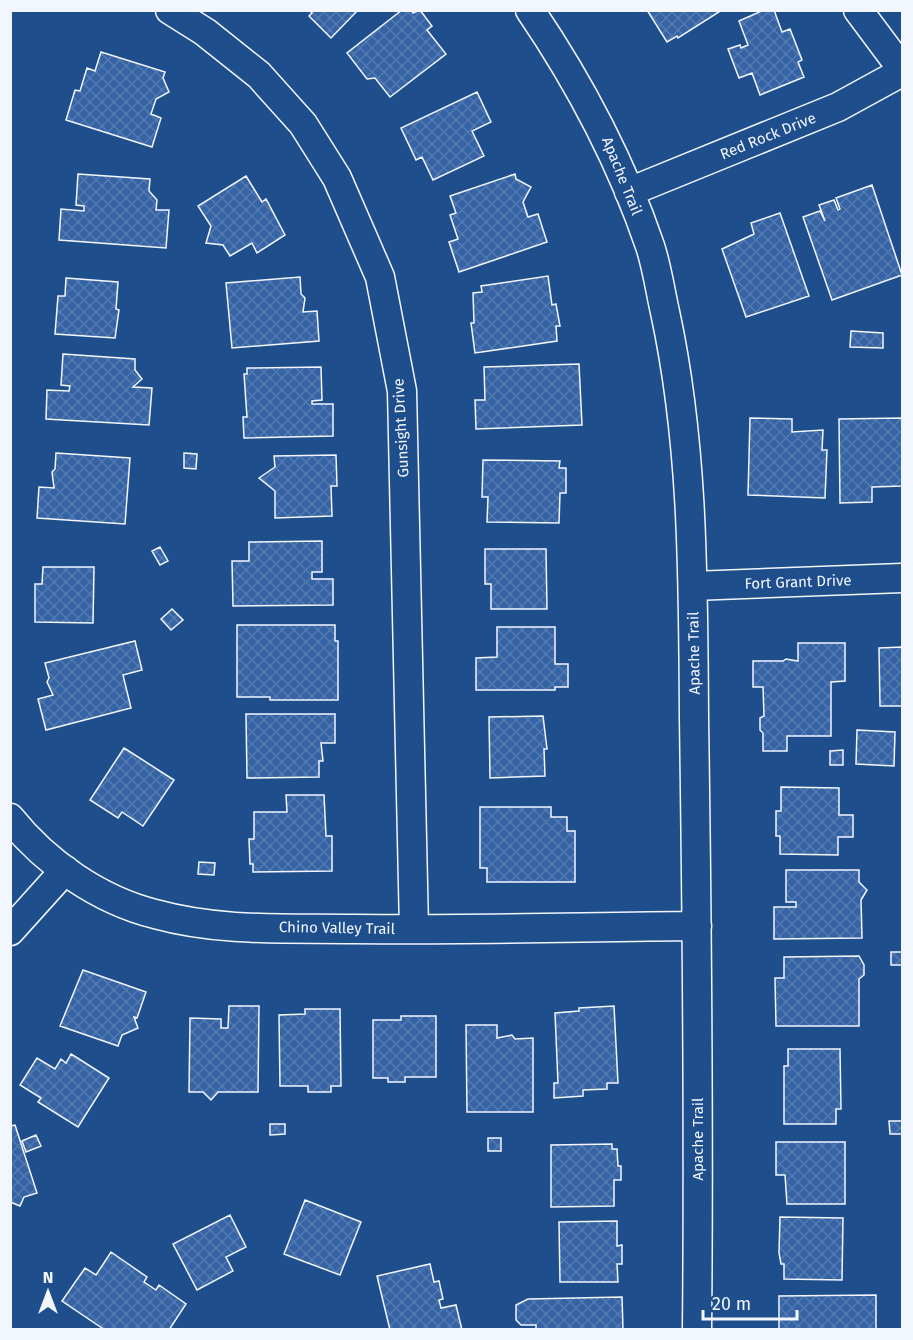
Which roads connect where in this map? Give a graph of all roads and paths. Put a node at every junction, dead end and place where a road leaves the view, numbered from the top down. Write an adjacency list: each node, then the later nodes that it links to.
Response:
1 (170, 10): 11 (street, Gunsight Drive)
2 (530, 10): 5 (street, Apache Trail)
3 (858, 10): 4 (street)
4 (903, 70): 5 (street, Red Rock Drive)
5 (629, 192): 7 (street, Apache Trail)
6 (903, 578): 7 (street, Fort Grant Drive)
7 (693, 586): 10 (street, Apache Trail)
8 (10, 818): 9 (street, Chino Valley Trail)
9 (65, 870): 11 (street, Chino Valley Trail); 12 (street)
10 (697, 926): 11 (street, Chino Valley Trail); 13 (street, Apache Trail)
11 (414, 929)
12 (10, 931)
13 (697, 1329)

